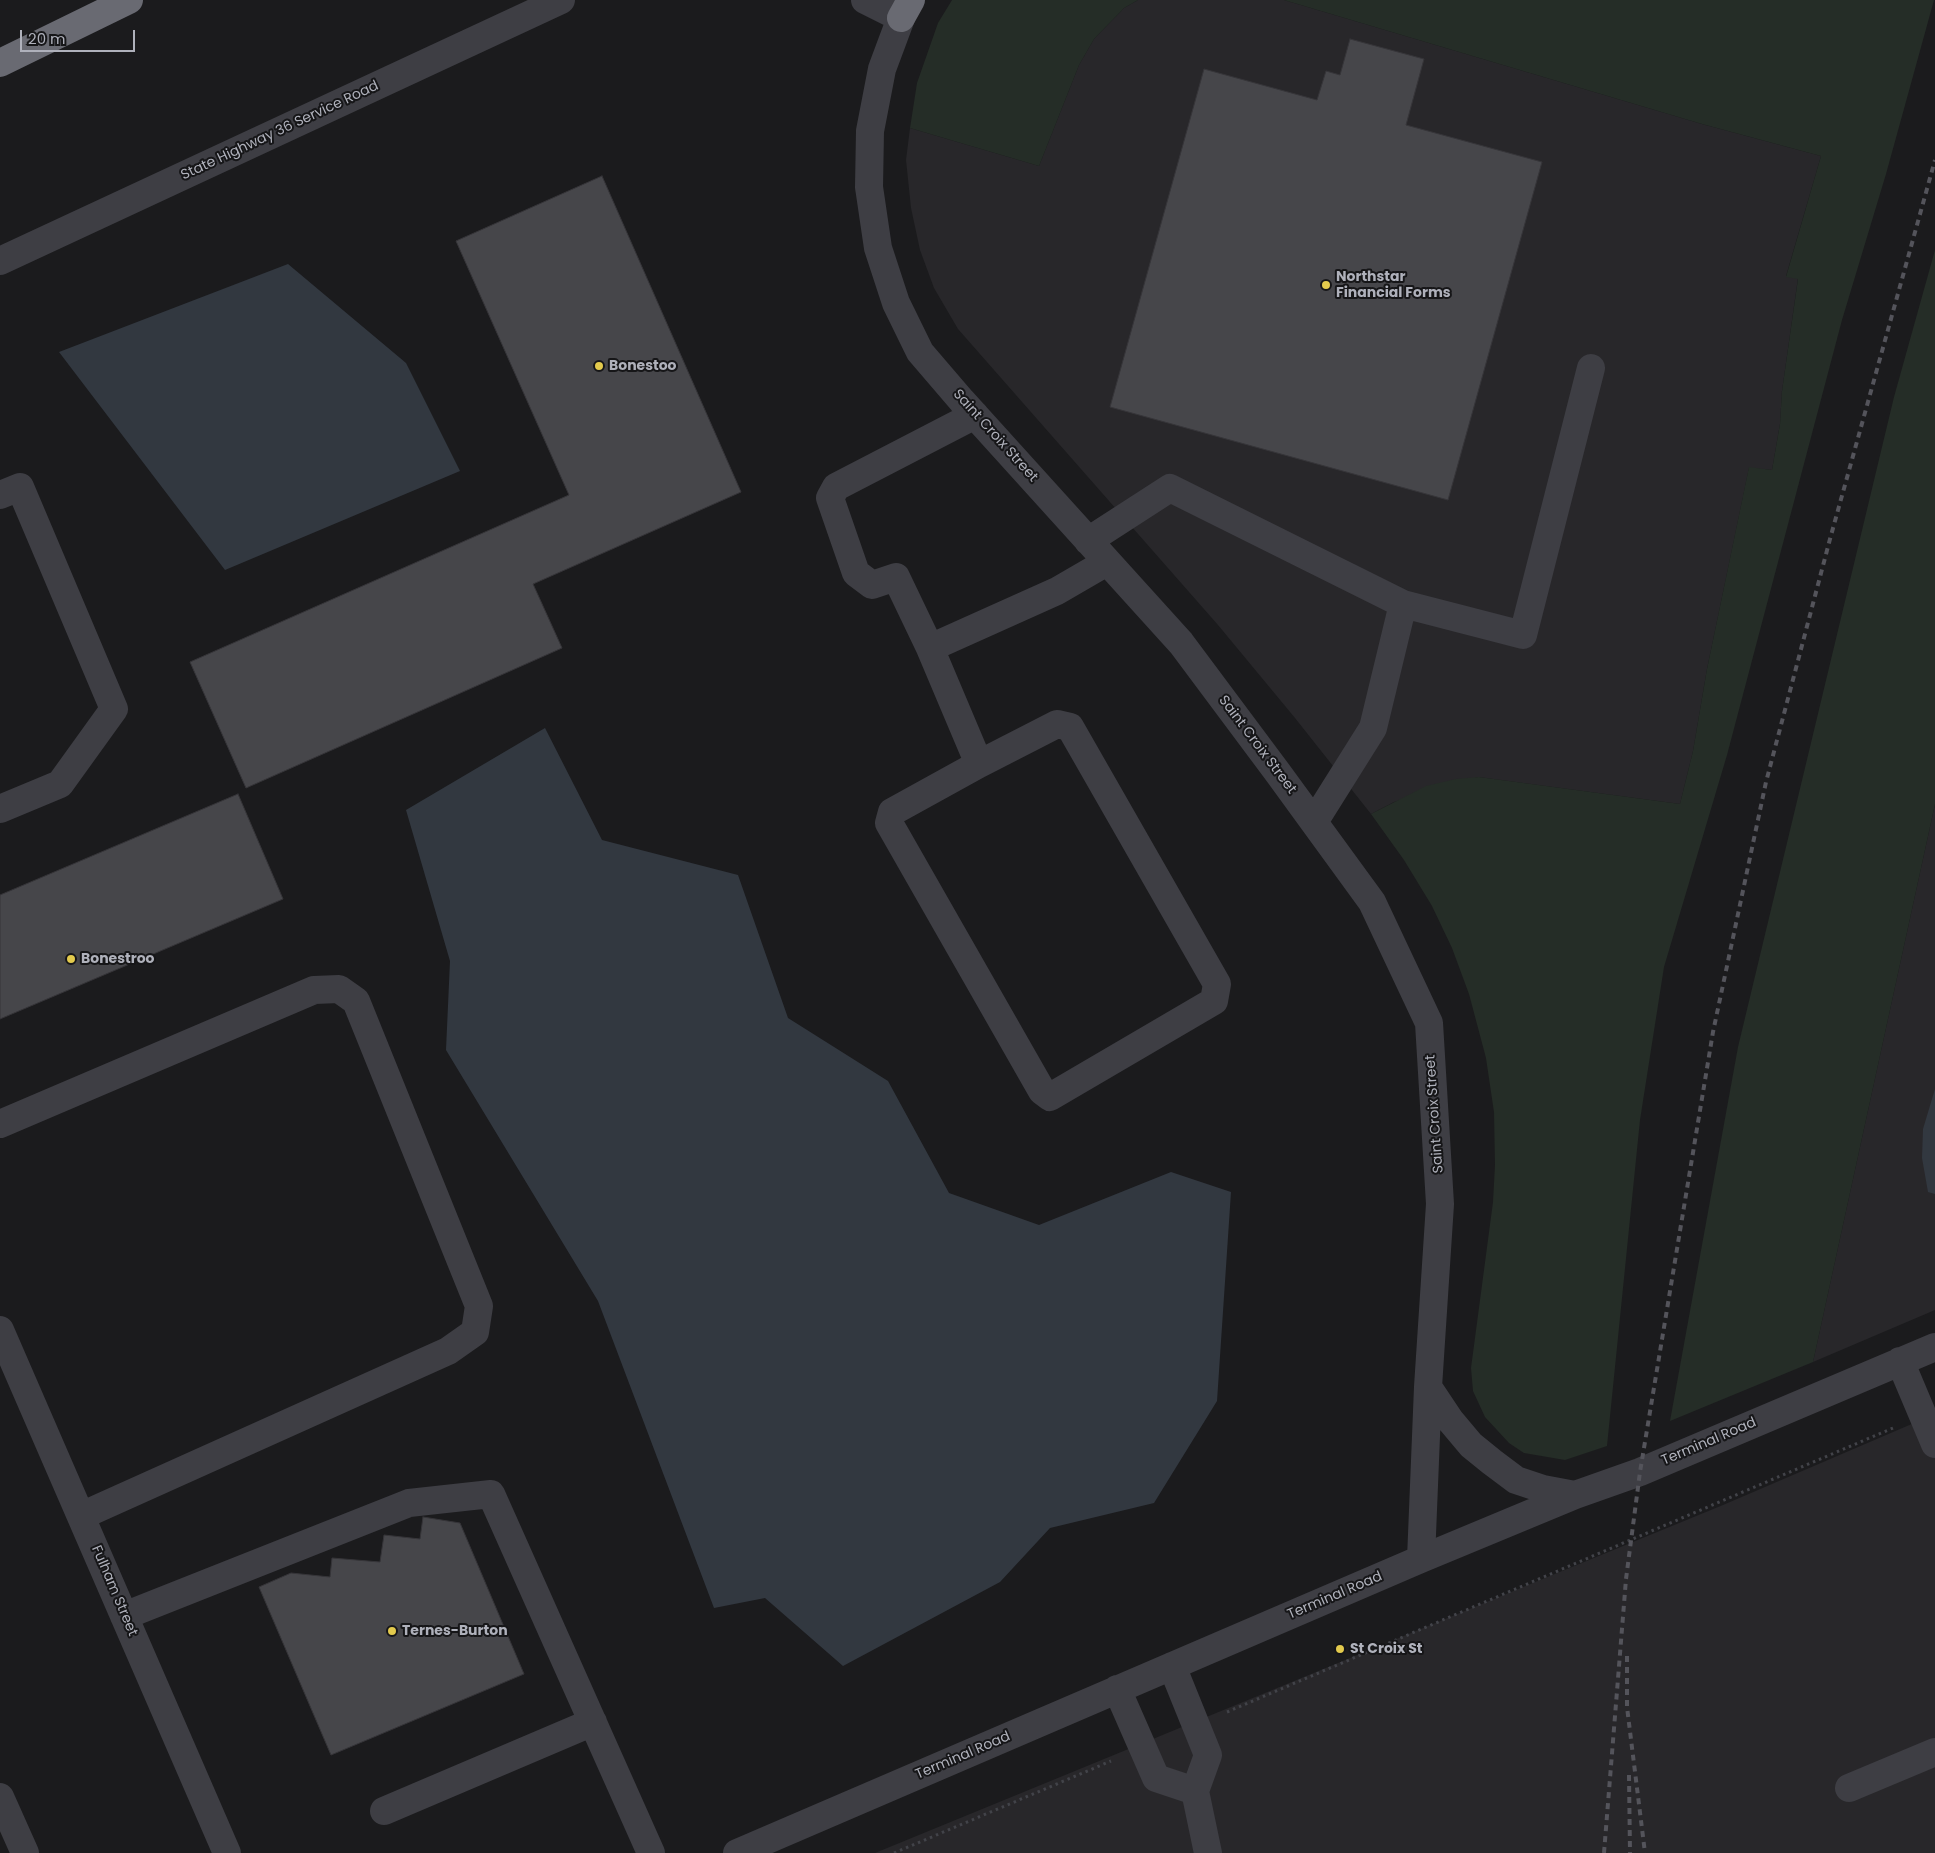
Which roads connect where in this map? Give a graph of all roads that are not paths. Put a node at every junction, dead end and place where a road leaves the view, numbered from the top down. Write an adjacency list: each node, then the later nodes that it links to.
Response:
1 (129, 0): 5 (highway)
2 (561, 0): 6 (street, State Highway 36 Service Road)
3 (865, 0): 4 (street)
4 (906, 9): 8 (street, Saint Croix Street)
5 (0, 63)
6 (0, 261)
7 (1591, 368): 12 (street)
8 (976, 415): 10 (street, Saint Croix Street); 13 (street)
9 (0, 495): 15 (street)
10 (1088, 541): 11 (street, Saint Croix Street); 12 (street)
11 (1107, 562): 13 (street); 16 (street, Saint Croix Street)
12 (1403, 604): 16 (street)
13 (930, 648): 14 (street)
14 (979, 764): 14 (street)
15 (0, 809)
16 (1314, 822): 21 (street, Saint Croix Street)
17 (0, 1124): 24 (street)
18 (0, 1330): 24 (street, Fulham Street)
19 (1935, 1347): 20 (street, Terminal Road)
20 (1900, 1362): 22 (street); 23 (street, Terminal Road)
21 (1428, 1387): 23 (street); 25 (street, Saint Croix Street)
22 (1935, 1444)
23 (1574, 1495): 25 (street, Terminal Road)
24 (81, 1516): 26 (street, Fulham Street)
25 (1421, 1559): 27 (street, Terminal Road)
26 (124, 1616): 29 (street); 36 (street, Fulham Street)
27 (1172, 1666): 28 (street, Terminal Road); 32 (street)
28 (1117, 1689): 32 (street); 38 (street, Terminal Road)
29 (593, 1722): 34 (street); 37 (street)
30 (1935, 1752): 31 (street)
31 (1849, 1788)
32 (1195, 1791): 39 (street)
33 (0, 1797): 35 (street)
34 (384, 1811)
35 (25, 1853)
36 (227, 1853)
37 (651, 1853)
38 (737, 1853)
39 (1208, 1853)

